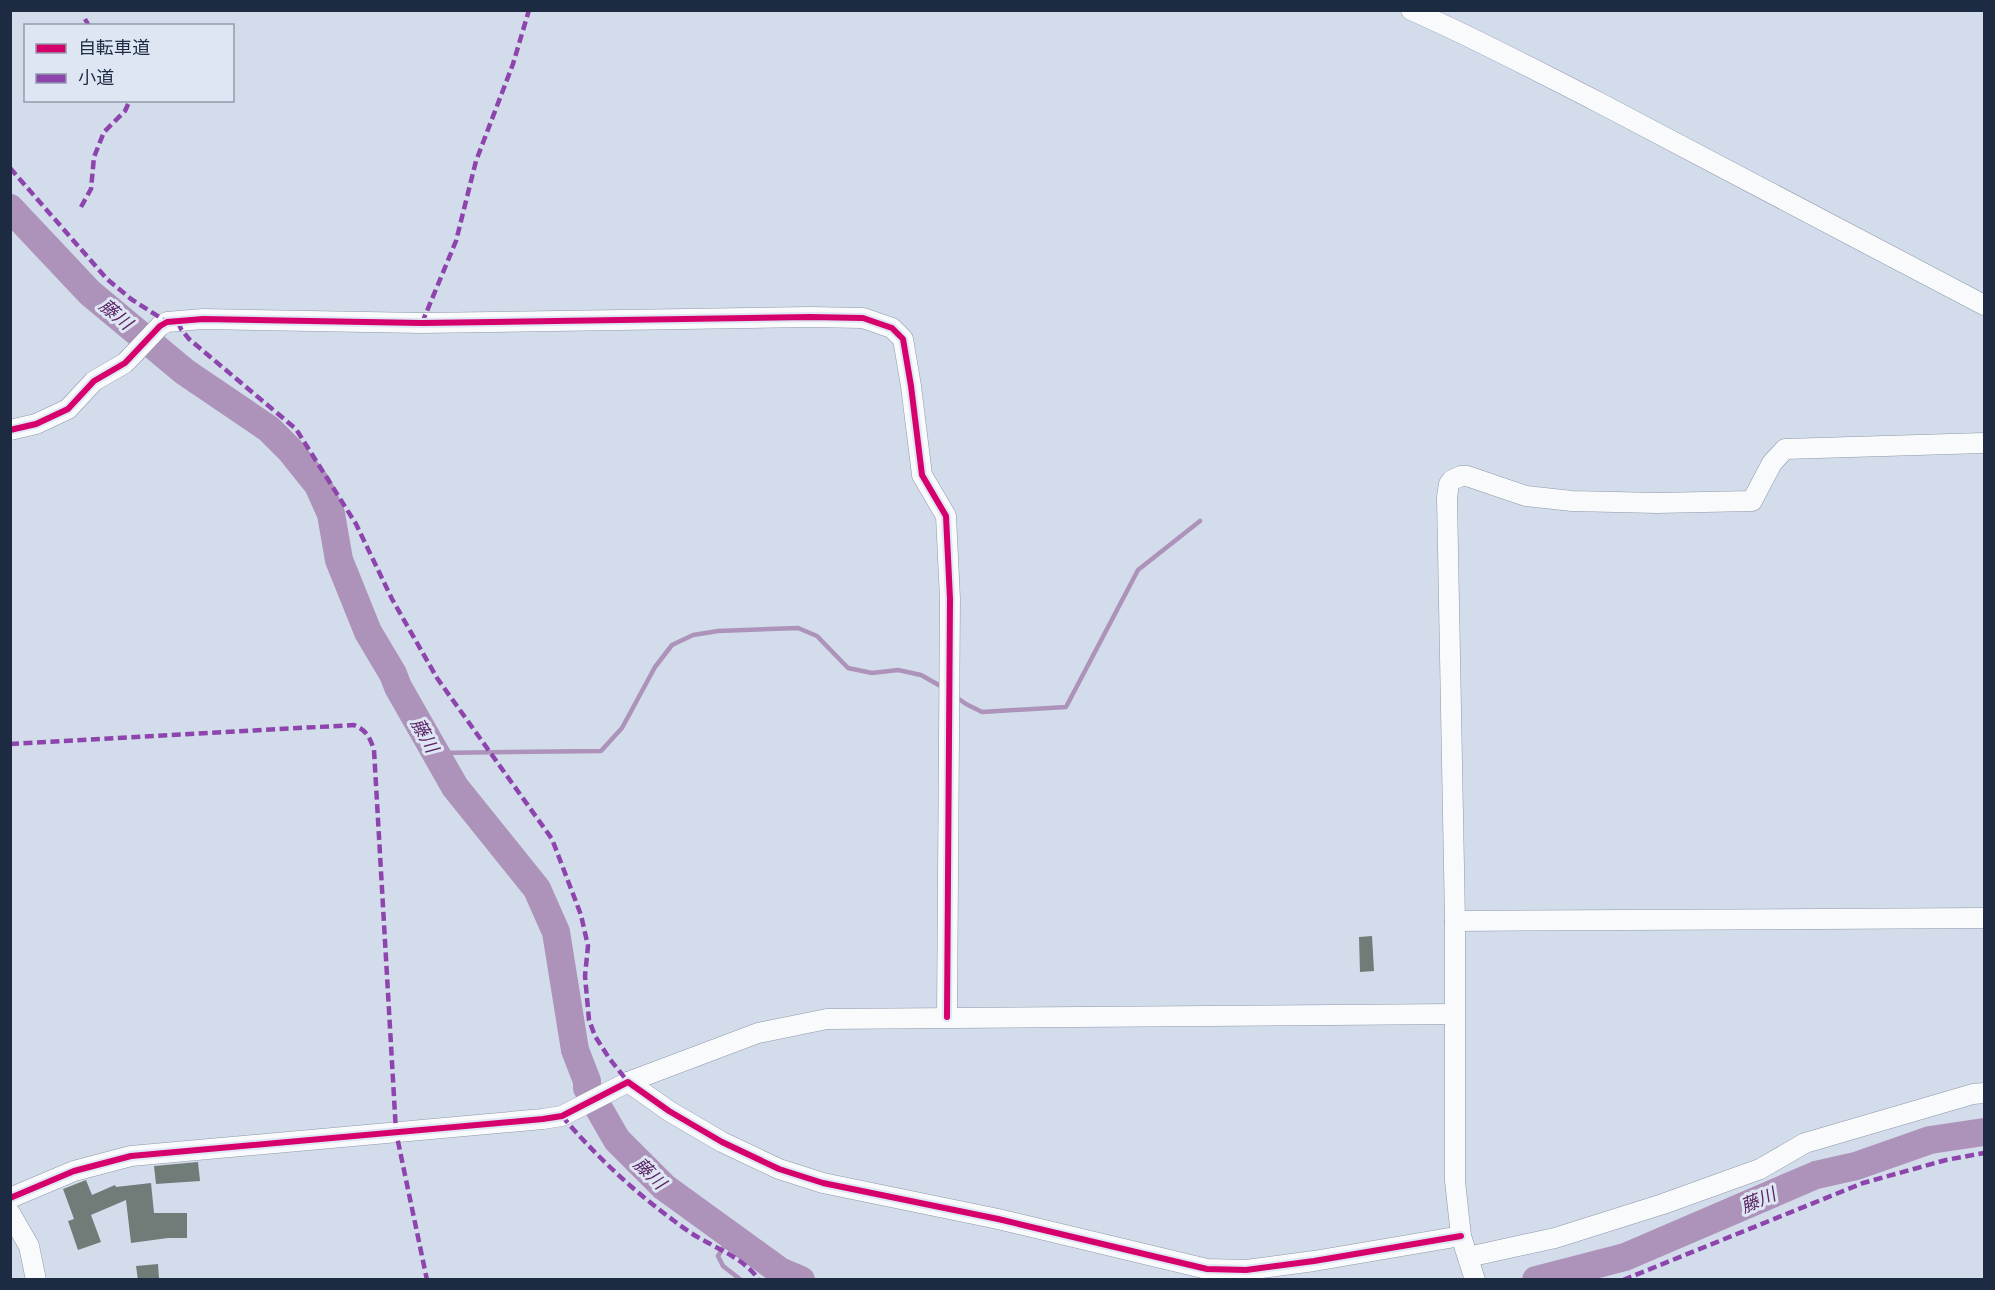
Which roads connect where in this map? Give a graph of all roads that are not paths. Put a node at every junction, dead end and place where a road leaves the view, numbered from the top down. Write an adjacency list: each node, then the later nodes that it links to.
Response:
1 (1411, 10): 2 (street)
2 (1984, 305)
3 (10, 430): 8 (street)
4 (1984, 442): 6 (street)
5 (1984, 918): 6 (street)
6 (1455, 921): 7 (street)
7 (1454, 1014): 8 (street); 13 (street)
8 (947, 1017): 9 (street)
9 (628, 1082): 11 (street); 13 (street)
10 (1984, 1093): 14 (street)
11 (10, 1198)
12 (10, 1213): 15 (street)
13 (1461, 1236): 14 (street)
14 (1471, 1268)
15 (36, 1280)

